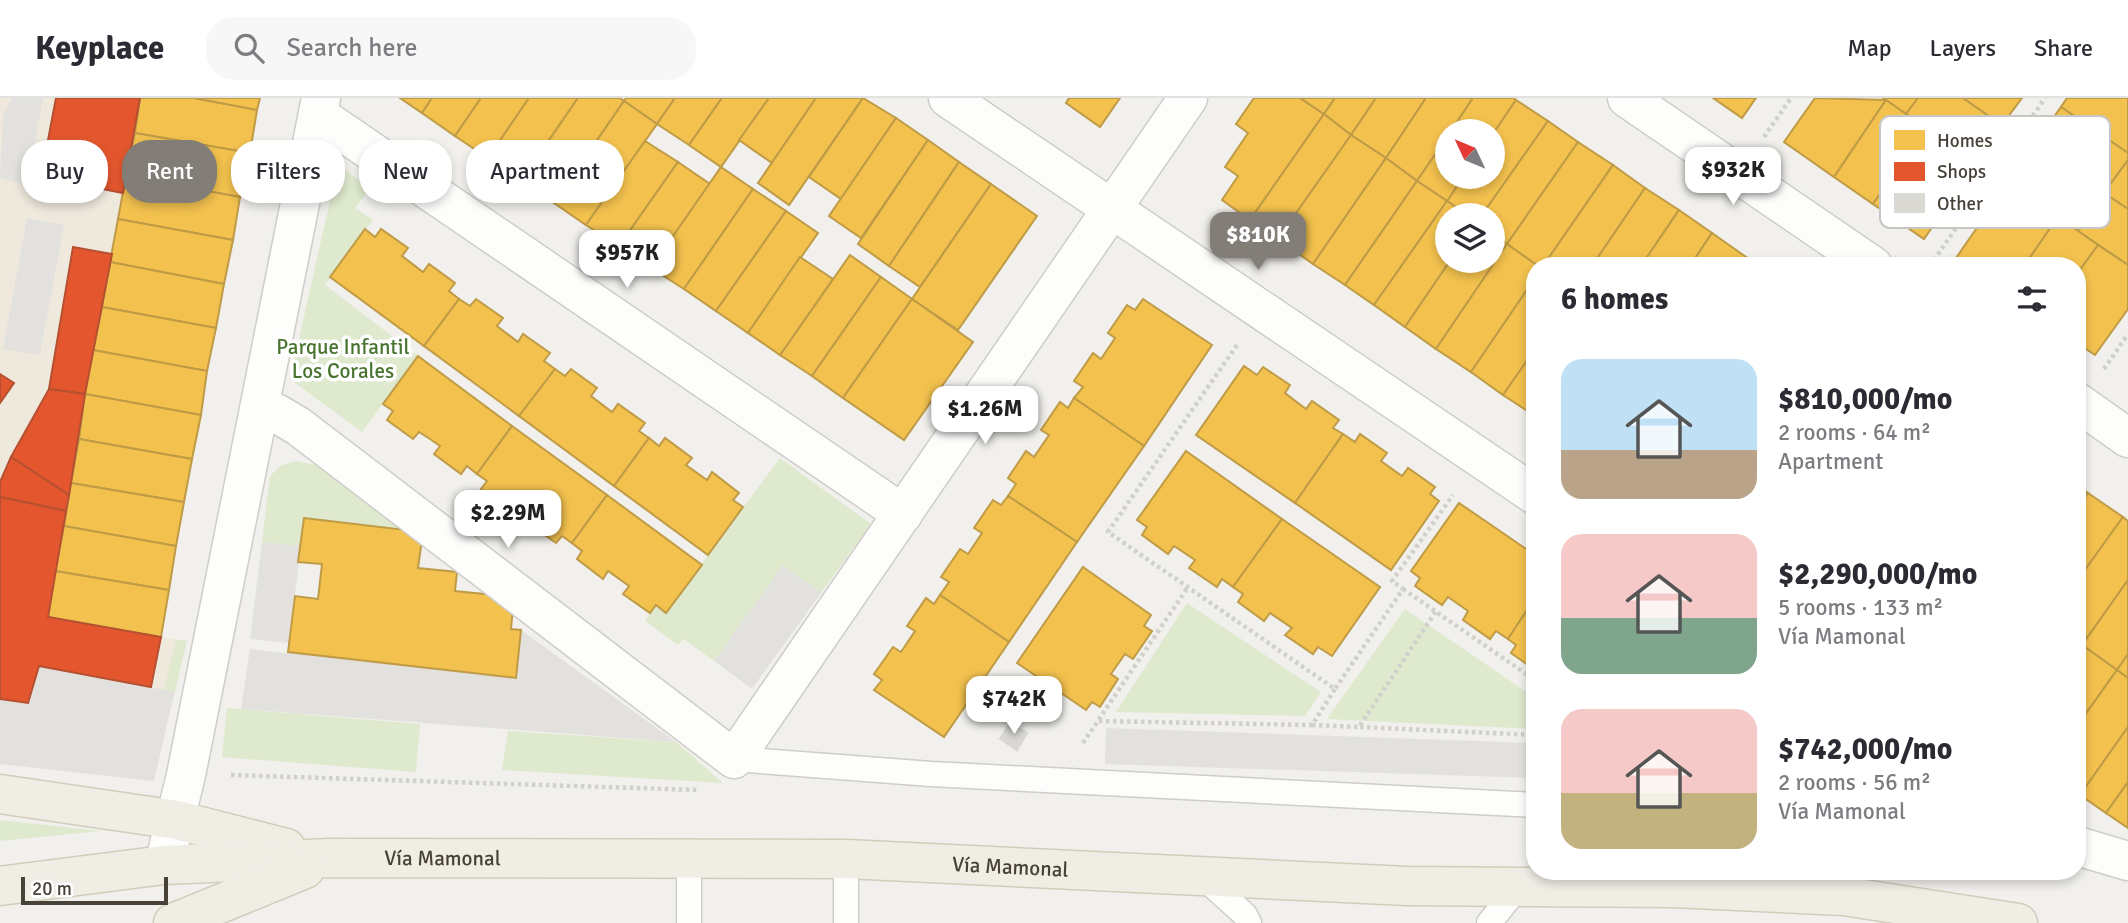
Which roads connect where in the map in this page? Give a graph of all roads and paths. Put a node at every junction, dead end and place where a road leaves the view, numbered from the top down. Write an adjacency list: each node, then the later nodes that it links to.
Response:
1 (948, 98): 7 (street)
2 (1188, 98): 7 (street)
3 (1627, 98): 9 (street)
4 (2045, 98): 6 (path)
5 (320, 107): 13 (street); 17 (street)
6 (2033, 116)
7 (1111, 207): 11 (street); 17 (street)
8 (1956, 228): 10 (path)
9 (1860, 257)
10 (1936, 257)
11 (1261, 310): 15 (street); 18 (path)
12 (2086, 408): 14 (street)
13 (260, 414): 27 (street); 31 (street)
14 (2128, 438)
15 (1480, 458): 16 (street); 19 (path)
16 (1526, 489)
17 (903, 514): 27 (street)
18 (1188, 587): 22 (path); 23 (path)
19 (1403, 589): 20 (path); 22 (path)
20 (1436, 611): 21 (path); 25 (path)
21 (1526, 675)
22 (1335, 689): 24 (path)
23 (1099, 721): 24 (path); 28 (path)
24 (1312, 725): 25 (path)
25 (1359, 727): 26 (path)
26 (1526, 735)
27 (734, 759): 28 (lane)
28 (1058, 780): 30 (lane)
29 (0, 794): 31 (main road)
30 (1526, 805)
31 (177, 820): 33 (main road); 37 (street)
32 (2086, 849): 36 (street)
33 (329, 858): 34 (main road, Vía Mamonal); 37 (main road, Vía Mamonal); 41 (main road)
34 (689, 859): 35 (main road, Vía Mamonal); 42 (lane)
35 (846, 859): 38 (main road, Vía Mamonal); 43 (lane)
36 (2128, 861)
37 (163, 864): 39 (main road, Vía Mamonal)
38 (1202, 876): 40 (main road, Vía Mamonal); 44 (lane)
39 (0, 886)
40 (1519, 886): 45 (lane); 46 (main road, Vía Mamonal)
41 (173, 923)
42 (689, 923)
43 (846, 923)
44 (1249, 923)
45 (1489, 923)
46 (2018, 923)

